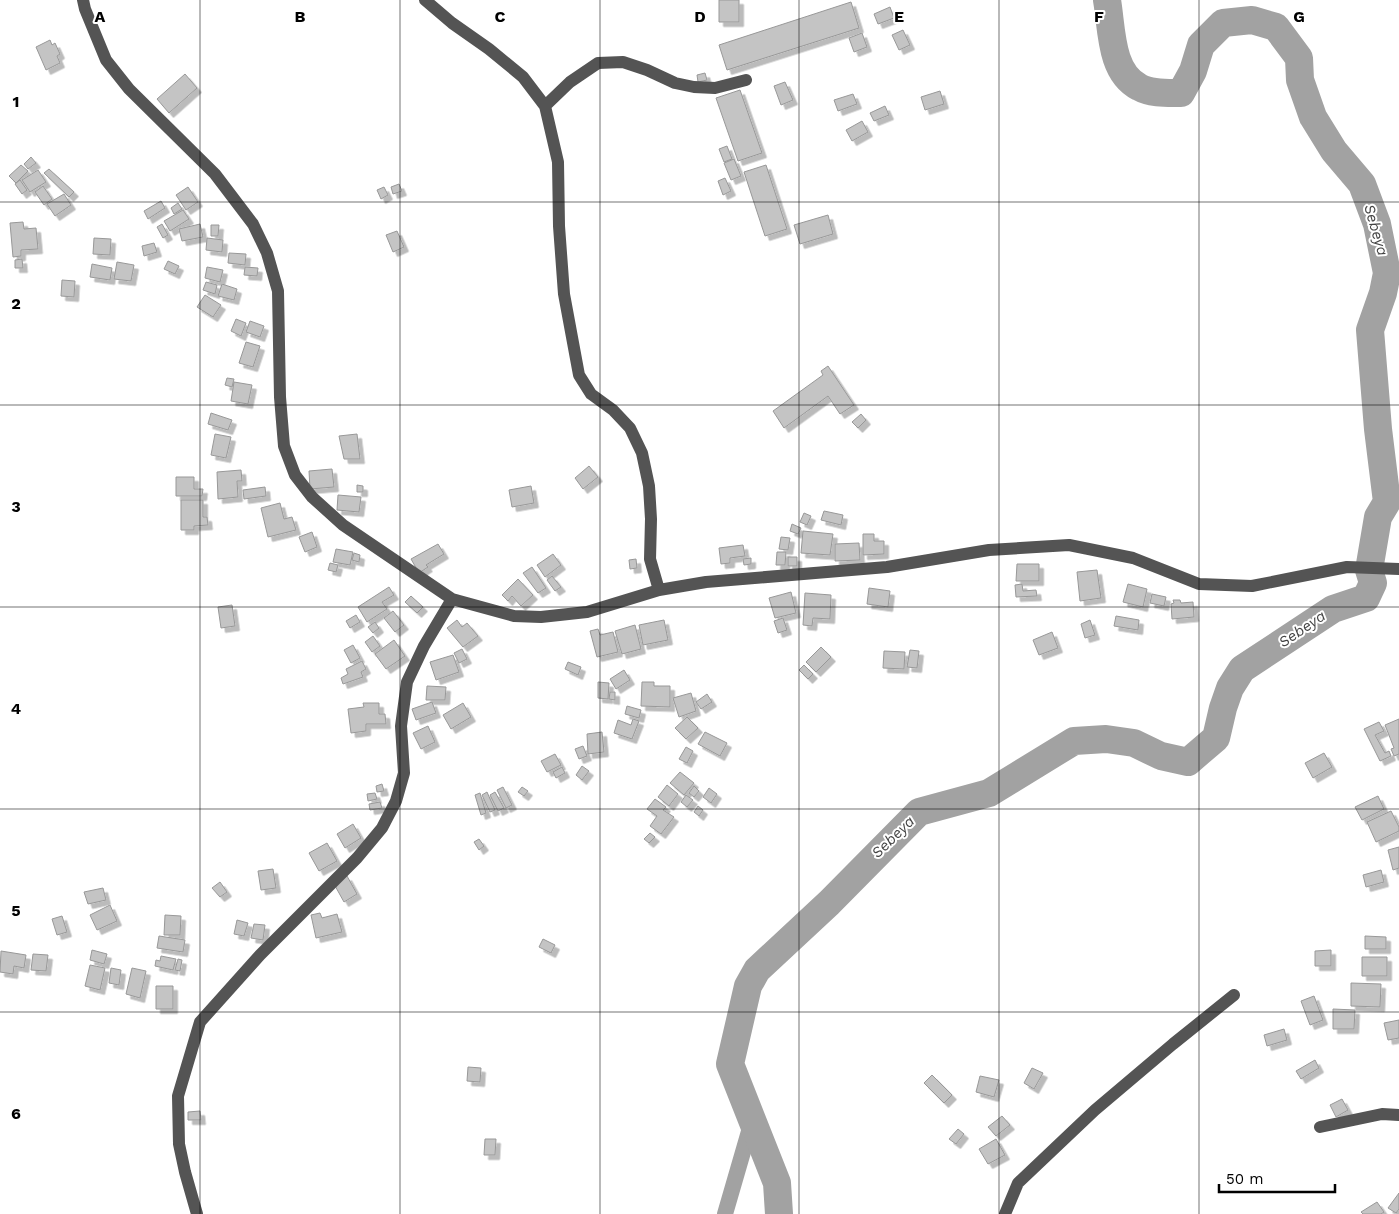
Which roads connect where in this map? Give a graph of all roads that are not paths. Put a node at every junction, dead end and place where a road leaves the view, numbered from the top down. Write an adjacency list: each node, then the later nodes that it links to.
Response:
1 (83, 0): 7 (street)
2 (425, 0): 4 (street)
3 (746, 80): 4 (street)
4 (545, 106): 6 (street)
5 (1399, 569): 6 (street)
6 (659, 590): 7 (street)
7 (452, 599): 11 (street)
8 (1234, 995): 12 (street)
9 (1399, 1115): 10 (street)
10 (1320, 1127)
11 (197, 1214)
12 (1005, 1214)

